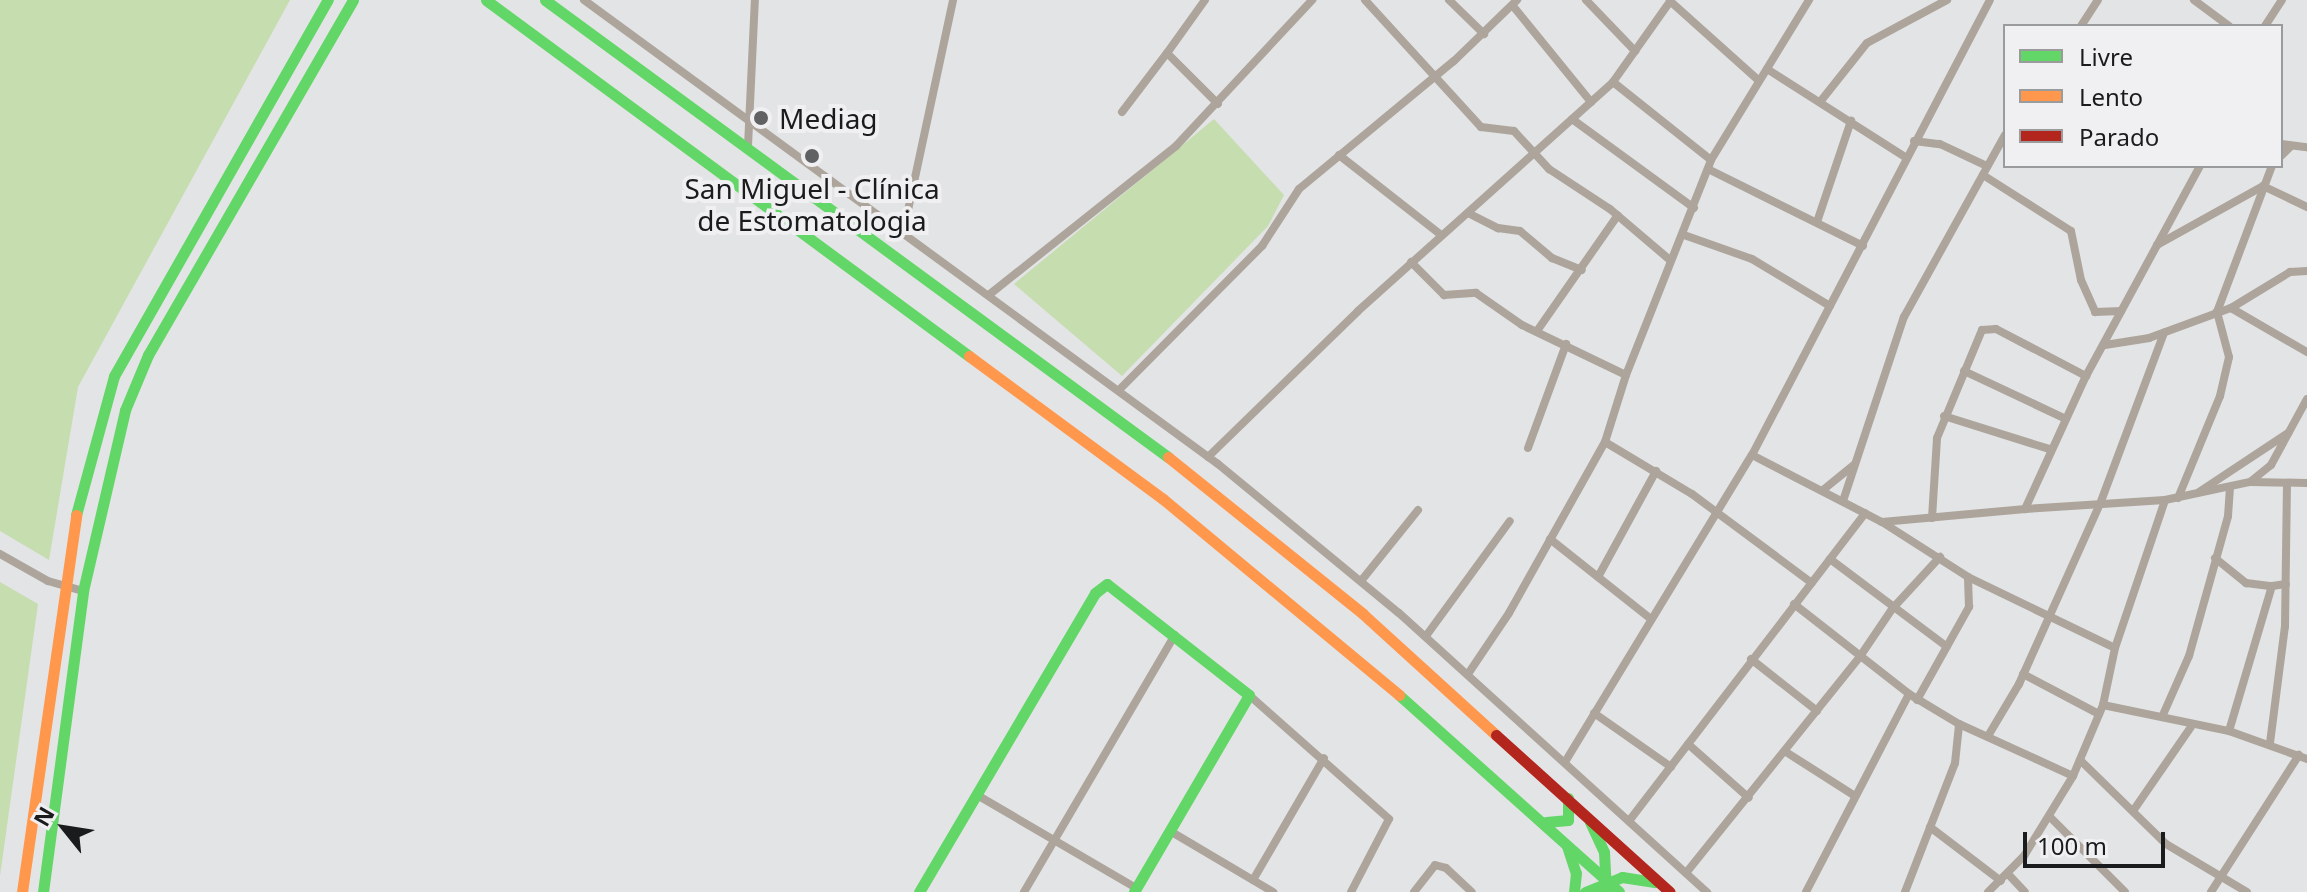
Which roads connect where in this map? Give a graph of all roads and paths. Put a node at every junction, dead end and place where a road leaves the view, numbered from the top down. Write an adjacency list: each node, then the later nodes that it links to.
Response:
1 (328, 0): 121 (street)
2 (353, 0): 122 (street)
3 (486, 0): 161 (street)
4 (545, 0): 42 (street)
5 (584, 0): 38 (street)
6 (755, 0): 38 (street)
7 (953, 0): 59 (street)
8 (1205, 0): 27 (street)
9 (1312, 0): 34 (street)
10 (1365, 0): 29 (street)
11 (1449, 0): 25 (street)
12 (1586, 0): 26 (street)
13 (1670, 0): 26 (street); 30 (street)
14 (1809, 0): 28 (street)
15 (1947, 0): 33 (street)
16 (1990, 0): 40 (street)
17 (2098, 0): 22 (street)
18 (2194, 0): 23 (street)
19 (2268, 0): 21 (street)
20 (1515, 3): 25 (street); 32 (street)
21 (2280, 4): 24 (street)
22 (2082, 24)
23 (2226, 24)
24 (2266, 24)
25 (1484, 34): 29 (street)
26 (1635, 51): 31 (street)
27 (1167, 53): 34 (street); 35 (street)
28 (1767, 69): 30 (street); 33 (street)
29 (1434, 77): 45 (street); 47 (street)
30 (1758, 80): 49 (street)
31 (1613, 82): 32 (street); 49 (street)
32 (1591, 102): 36 (street)
33 (1820, 102): 37 (street)
34 (1218, 104): 68 (street)
35 (1122, 112)
36 (1572, 119): 45 (street); 55 (street)
37 (1851, 121): 48 (street); 58 (street)
38 (751, 125): 42 (street); 59 (street)
39 (2003, 139): 52 (street)
40 (1914, 141): 48 (street); 52 (street)
41 (2283, 144): 43 (street)
42 (748, 146): 156 (street)
43 (2291, 146): 44 (street); 46 (street)
44 (2307, 147)
45 (1531, 153): 56 (street); 57 (street)
46 (2283, 154)
47 (1339, 155): 60 (street); 81 (street)
48 (1905, 157): 62 (street)
49 (1710, 164): 55 (street); 58 (street)
50 (2198, 168): 63 (street)
51 (2271, 168): 53 (street)
52 (1985, 171): 71 (street); 91 (street)
53 (2263, 186): 54 (street); 63 (street); 72 (street)
54 (2307, 207)
55 (1694, 208): 61 (street)
56 (1468, 213): 60 (street); 66 (street)
57 (1618, 215): 64 (street); 66 (street)
58 (1817, 222): 62 (street)
59 (904, 229): 68 (street)
60 (1441, 235): 65 (street)
61 (1684, 235): 64 (street); 69 (street)
62 (1863, 246): 69 (street)
63 (2153, 248): 71 (street)
64 (1670, 260): 79 (street)
65 (1411, 262): 73 (street); 90 (street)
66 (1582, 270): 73 (street)
67 (2307, 271): 70 (street)
68 (990, 294): 81 (street)
69 (1830, 306): 89 (street)
70 (2231, 308): 72 (street); 77 (street)
71 (2121, 311): 76 (street)
72 (2217, 312): 74 (street); 99 (street)
73 (1537, 331): 75 (street)
74 (2164, 333): 76 (street); 102 (street)
75 (1566, 344): 79 (street); 87 (street)
76 (2104, 345): 80 (street)
77 (2307, 352)
78 (1964, 371): 80 (street); 83 (street); 84 (street)
79 (1626, 375): 86 (street)
80 (2086, 376): 84 (street)
81 (1120, 389): 90 (street)
82 (2307, 399): 85 (street)
83 (1944, 416): 88 (street); 107 (street)
84 (2064, 418): 88 (street)
85 (2292, 430): 93 (street); 98 (street)
86 (1605, 442): 92 (street); 110 (street)
87 (1528, 448)
88 (2049, 449): 103 (street)
89 (1752, 455): 97 (street); 105 (street)
90 (1208, 457): 117 (street)
91 (1855, 464): 97 (street); 101 (street)
92 (1656, 471): 105 (street); 115 (street)
93 (2250, 482): 95 (street); 96 (street)
94 (2307, 483): 95 (street)
95 (2287, 484): 119 (street)
96 (2230, 488): 98 (street); 113 (street)
97 (1823, 490): 101 (street)
98 (2194, 496): 99 (street)
99 (2178, 498): 100 (street)
100 (2165, 500): 102 (street); 130 (street)
101 (1843, 501): 106 (street)
102 (2100, 504): 103 (street); 125 (street)
103 (2025, 509): 107 (street)
104 (1418, 510): 117 (street)
105 (1716, 512): 118 (street); 126 (street)
106 (1865, 513): 109 (street); 114 (street)
107 (1932, 518): 109 (street)
108 (1510, 521): 128 (street)
109 (1882, 522): 112 (street)
110 (1550, 539): 115 (street); 133 (street)
111 (0, 554): 121 (street)
112 (1940, 557): 116 (street); 124 (street)
113 (2215, 558): 120 (street); 141 (street)
114 (1830, 559): 118 (street); 124 (street)
115 (1598, 577): 126 (street)
116 (1968, 577): 125 (street); 129 (street)
117 (1361, 581): 128 (street)
118 (1812, 583): 123 (street)
119 (2286, 584): 120 (street); 146 (street)
120 (2272, 586): 144 (street)
121 (63, 587): 122 (street); 174 (street)
122 (83, 591): 175 (street)
123 (1794, 604): 131 (street); 132 (street)
124 (1892, 609): 129 (street); 131 (street)
125 (2049, 616): 130 (street); 134 (street)
126 (1651, 619): 140 (street)
127 (1175, 635): 136 (street); 155 (street); 166 (street)
128 (1426, 636): 133 (street)
129 (1947, 647): 137 (street)
130 (2115, 648): 138 (street)
131 (1861, 655): 135 (street); 139 (street)
132 (1751, 659): 139 (street); 147 (street)
133 (1468, 674): 152 (street)
134 (2023, 674): 138 (street); 145 (street)
135 (1909, 694): 137 (street); 157 (street)
136 (1249, 695): 150 (street); 164 (street)
137 (1917, 700): 142 (street)
138 (2101, 709): 141 (street); 151 (street)
139 (1817, 711): 148 (street)
140 (1594, 713): 152 (street); 153 (street)
141 (2162, 717): 143 (street)
142 (1959, 724): 145 (street); 163 (street)
143 (2191, 727): 144 (street); 159 (street)
144 (2229, 731): 146 (street)
145 (1988, 736): 154 (street)
146 (2270, 743): 149 (street)
147 (1688, 744): 153 (street); 158 (street)
148 (1786, 752): 157 (street); 158 (street)
149 (2303, 757): 168 (street)
150 (1324, 758): 170 (street); 179 (street)
151 (2080, 760): 154 (street); 159 (street)
152 (1565, 762): 162 (street)
153 (1671, 767): 162 (street)
154 (2073, 776): 160 (street)
155 (977, 795): 166 (street); 176 (street)
156 (1566, 795): 161 (street); 171 (street); 172 (street)
157 (1855, 796): 186 (street)
158 (1749, 798): 167 (street)
159 (2133, 811): 168 (street)
160 (2050, 817): 169 (street); 190 (street)
161 (1543, 821): 165 (street)
162 (1629, 821): 167 (street)
163 (1930, 827): 169 (street); 187 (street)
164 (1170, 831): 170 (street); 173 (street)
165 (1559, 836): 171 (street); 182 (street)
166 (1054, 840): 173 (street); 177 (street)
167 (1686, 873): 185 (street)
168 (2221, 877): 191 (street); 192 (street)
169 (2005, 878): 188 (street); 189 (street)
170 (1253, 880): 178 (street)
171 (1606, 886): 172 (street); 183 (street); 184 (street)
172 (1666, 889)
173 (1135, 890)
174 (22, 892)
175 (43, 892)
176 (919, 892)
177 (1024, 892)
178 (1273, 892)
179 (1351, 892)
180 (1414, 892): 181 (street)
181 (1472, 892)
182 (1574, 892)
183 (1585, 892)
184 (1619, 892)
185 (1707, 892)
186 (1806, 892)
187 (1905, 892)
188 (1988, 892)
189 (2025, 892)
190 (2125, 892)
191 (2211, 892)
192 (2247, 892)

